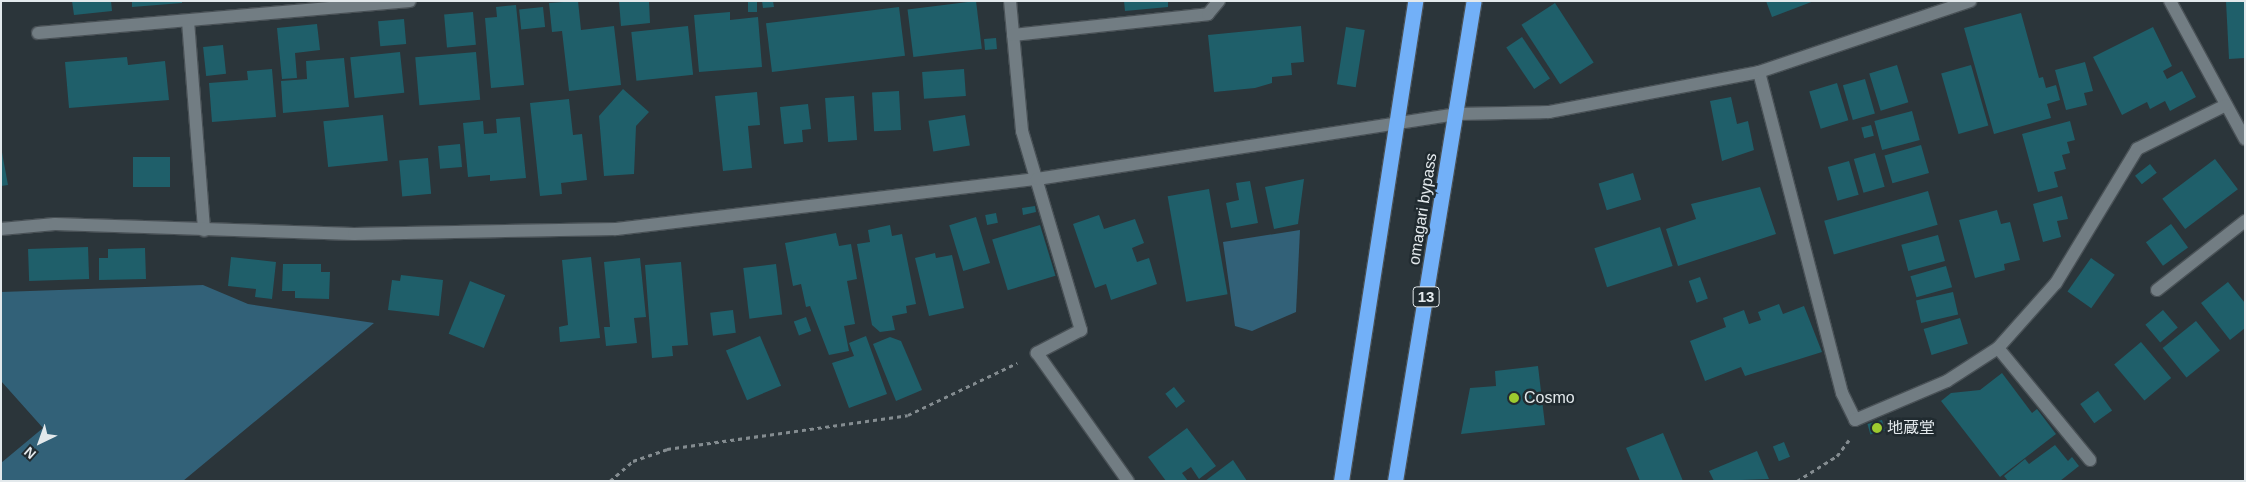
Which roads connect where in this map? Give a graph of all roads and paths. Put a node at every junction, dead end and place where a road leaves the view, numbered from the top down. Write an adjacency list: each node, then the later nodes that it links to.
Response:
1 (410, 1): 8 (street)
2 (1010, 1): 10 (street)
3 (1219, 1): 10 (street)
4 (1415, 1): 14 (highway)
5 (1474, 1): 13 (highway, omagari bypass / 13)
6 (1970, 1): 11 (street)
7 (2170, 1): 12 (street)
8 (188, 20): 9 (street); 19 (street)
9 (38, 32)
10 (1013, 35): 16 (street)
11 (1759, 72): 13 (street); 23 (street)
12 (2226, 105): 15 (street); 21 (street)
13 (1456, 114): 14 (street); 28 (highway, omagari bypass / 13)
14 (1395, 123): 16 (street); 27 (highway)
15 (2245, 139)
16 (1037, 179): 19 (street); 22 (street)
17 (2245, 221): 20 (street)
18 (1, 229): 19 (street)
19 (204, 230)
20 (2157, 290)
21 (1998, 348): 23 (street); 24 (street)
22 (1038, 353): 25 (path); 26 (street)
23 (1855, 420): 29 (path)
24 (2090, 460)
25 (610, 481)
26 (1128, 481)
27 (1342, 481)
28 (1395, 481)
29 (1797, 481)

